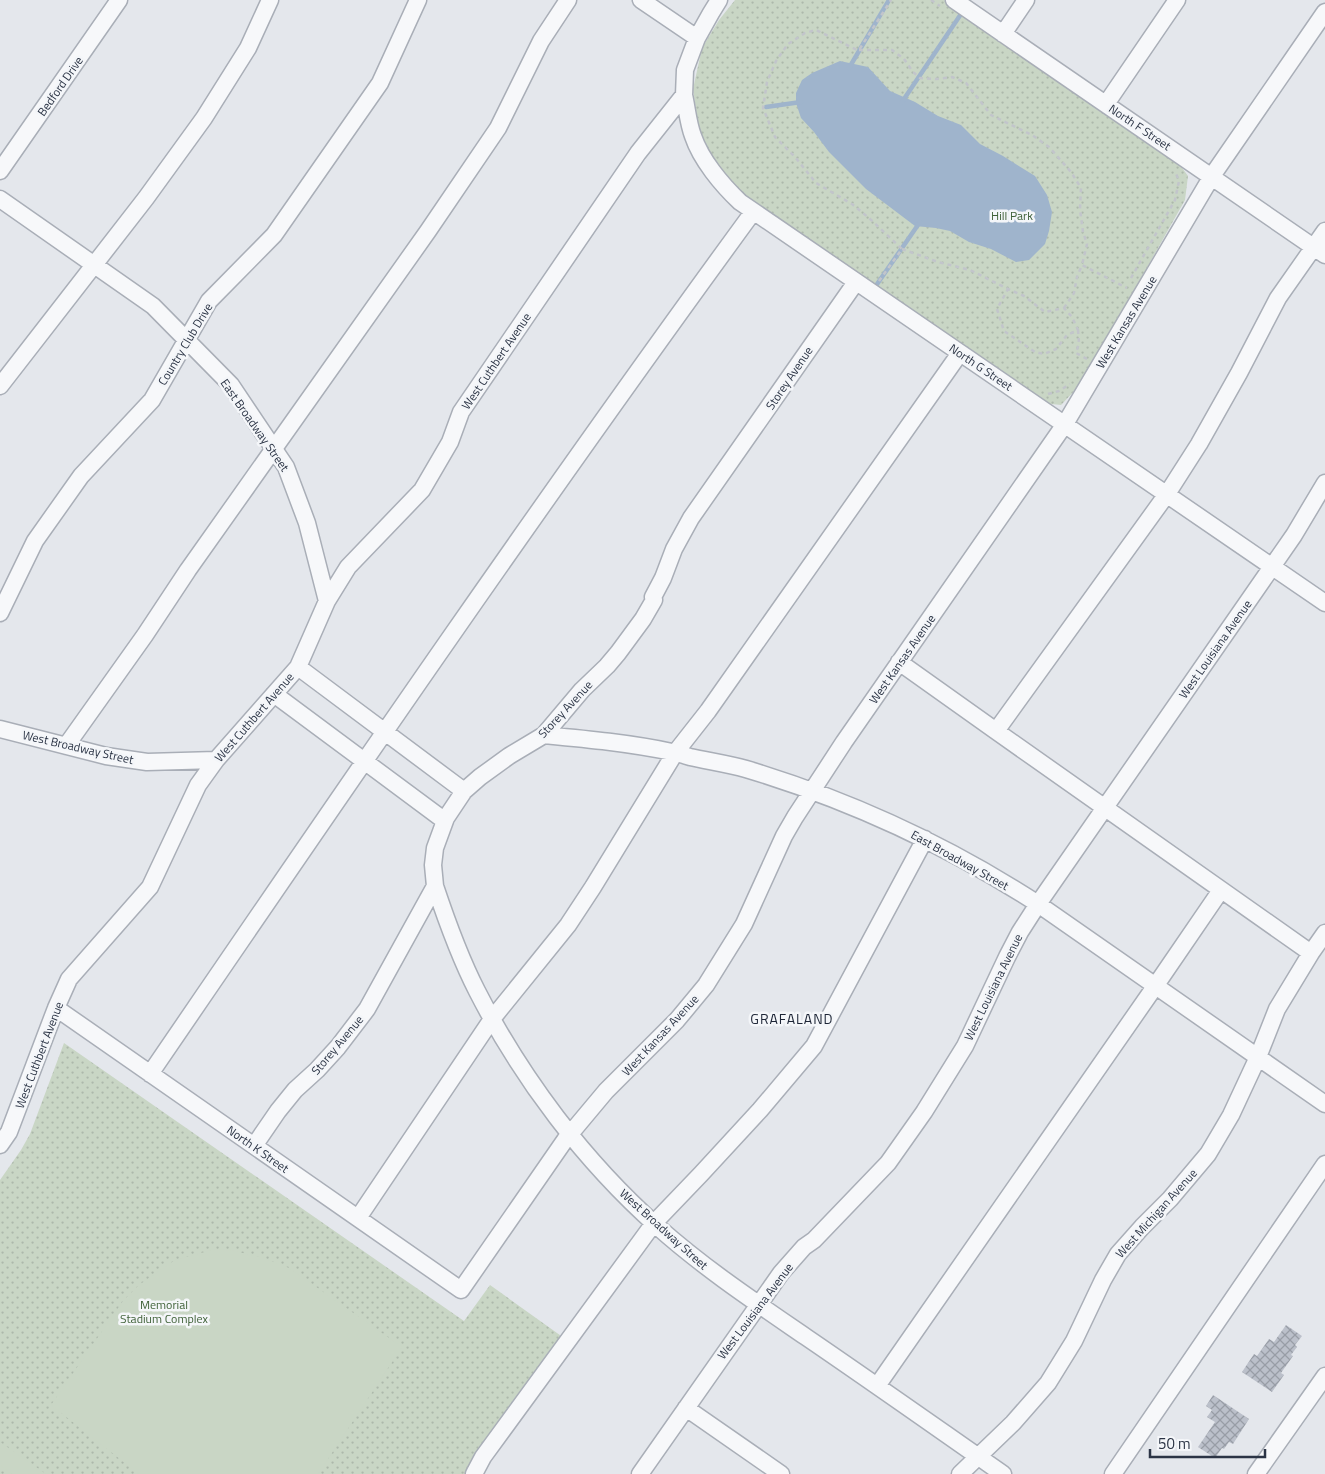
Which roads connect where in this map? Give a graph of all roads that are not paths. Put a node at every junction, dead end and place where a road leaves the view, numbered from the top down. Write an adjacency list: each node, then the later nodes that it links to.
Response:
1 (119, 0): 15 (street, Bedford Drive)
2 (270, 0): 21 (street)
3 (418, 0): 23 (street, Country Club Drive)
4 (568, 0): 27 (street)
5 (641, 0): 12 (street)
6 (719, 0): 12 (street)
7 (1026, 0): 11 (street)
8 (1177, 0): 14 (street)
9 (948, 4): 11 (street, North F Street)
10 (1325, 12): 16 (street, West Kansas Avenue)
11 (1003, 34): 14 (street, North F Street)
12 (697, 38): 13 (street)
13 (684, 95): 18 (street, North G Street); 31 (street, West Cuthbert Avenue)
14 (1106, 104): 16 (street, North F Street)
15 (0, 172)
16 (1212, 176): 20 (street, North F Street); 26 (street, West Kansas Avenue)
17 (0, 199): 21 (street, East Broadway Street)
18 (753, 212): 22 (street, North G Street); 39 (street)
19 (1325, 230): 20 (street)
20 (1319, 251): 29 (street)
21 (94, 264): 23 (street, East Broadway Street); 25 (street)
22 (856, 282): 24 (street, North G Street); 40 (street, Storey Avenue)
23 (186, 340): 27 (street, East Broadway Street); 33 (street, Country Club Drive)
24 (960, 353): 26 (street, North G Street); 42 (street)
25 (0, 386)
26 (1065, 424): 29 (street, North G Street); 34 (street, West Kansas Avenue)
27 (274, 450): 31 (street, East Broadway Street); 41 (street)
28 (1325, 483): 30 (street, West Louisiana Avenue)
29 (1167, 494): 30 (street, North G Street); 38 (street)
30 (1273, 566): 32 (street, North G Street); 47 (street, West Louisiana Avenue)
31 (327, 601): 35 (street, West Cuthbert Avenue)
32 (1325, 602)
33 (0, 613)
34 (899, 662): 38 (street); 46 (street, West Kansas Avenue)
35 (298, 667): 36 (street, West Cuthbert Avenue); 39 (street)
36 (274, 694): 43 (street, West Cuthbert Avenue); 44 (street)
37 (0, 729): 41 (street, West Broadway Street)
38 (996, 731): 47 (street)
39 (385, 732): 44 (street); 45 (street)
40 (544, 735): 42 (street, East Broadway Street); 45 (street, Storey Avenue)
41 (66, 746): 43 (street, West Broadway Street)
42 (675, 753): 46 (street, East Broadway Street); 56 (street)
43 (216, 760): 55 (street, West Cuthbert Avenue)
44 (364, 760): 48 (street); 58 (street)
45 (464, 791): 48 (street, Storey Avenue)
46 (812, 792): 49 (street, East Broadway Street); 60 (street, West Kansas Avenue)
47 (1104, 808): 51 (street); 52 (street, West Louisiana Avenue)
48 (445, 820): 50 (street, Storey Avenue)
49 (925, 839): 52 (street, East Broadway Street); 65 (street)
50 (434, 886): 56 (street, West Broadway Street); 62 (street, Storey Avenue)
51 (1221, 890): 53 (street); 54 (street)
52 (1038, 904): 54 (street, East Broadway Street); 67 (street, West Louisiana Avenue)
53 (1320, 943): 57 (street, West Michigan Avenue)
54 (1156, 985): 57 (street, East Broadway Street); 69 (street)
55 (56, 1008): 58 (street, North K Street); 61 (street, West Cuthbert Avenue)
56 (492, 1019): 60 (street, West Broadway Street); 64 (street)
57 (1258, 1057): 59 (street, East Broadway Street); 71 (street, West Michigan Avenue)
58 (150, 1074): 62 (street, North K Street)
59 (1325, 1104)
60 (570, 1133): 65 (street, West Broadway Street); 66 (street, West Kansas Avenue)
61 (0, 1145)
62 (254, 1146): 64 (street, North K Street)
63 (1325, 1164): 77 (street)
64 (358, 1218): 66 (street, North K Street)
65 (654, 1223): 67 (street, West Broadway Street); 72 (street)
66 (461, 1290)
67 (759, 1304): 69 (street, West Broadway Street); 70 (street, West Louisiana Avenue)
68 (1325, 1376): 78 (street)
69 (876, 1386): 71 (street, West Broadway Street)
70 (686, 1408): 73 (street, West Louisiana Avenue); 74 (street)
71 (978, 1457): 75 (street, West Michigan Avenue); 76 (street, West Broadway Street)
72 (474, 1474)
73 (640, 1474)
74 (781, 1474)
75 (960, 1474)
76 (1003, 1474)
77 (1113, 1474)
78 (1256, 1474)

